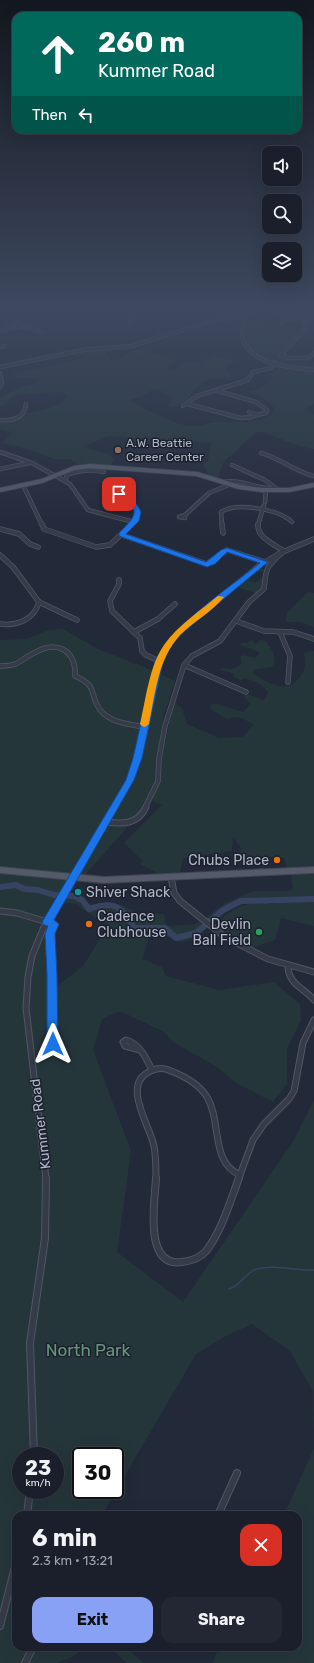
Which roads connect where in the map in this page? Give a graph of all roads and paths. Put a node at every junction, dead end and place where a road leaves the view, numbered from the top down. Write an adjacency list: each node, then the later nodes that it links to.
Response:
1 (229, 386): 2 (street)
2 (218, 391): 4 (street); 7 (street)
3 (26, 404): 8 (street)
4 (187, 404): 5 (street); 7 (street)
5 (183, 406)
6 (249, 412): 7 (street)
7 (256, 415)
8 (0, 420)
9 (0, 452): 11 (street)
10 (261, 453): 16 (street)
11 (29, 462): 13 (street); 15 (street)
12 (232, 466): 22 (street)
13 (0, 469)
14 (104, 472): 17 (street)
15 (55, 476): 17 (street); 18 (main road); 20 (main road)
16 (314, 476)
17 (65, 481): 28 (street)
18 (223, 482): 19 (main road); 22 (street)
19 (231, 484): 24 (main road); 27 (street)
20 (23, 485): 23 (main road); 32 (street)
21 (314, 485): 22 (main road)
22 (277, 489): 24 (main road)
23 (0, 490)
24 (266, 490): 26 (street)
25 (111, 491): 28 (street)
26 (262, 510): 29 (street); 31 (street); 35 (street)
27 (185, 515)
28 (134, 522): 32 (street)
29 (292, 522)
30 (0, 530): 34 (street)
31 (222, 533)
32 (122, 534): 37 (street)
33 (314, 539): 35 (street, Kummer Road)
34 (38, 547)
35 (284, 551): 37 (street, Kummer Road); 42 (street)
36 (0, 555): 39 (street)
37 (265, 562): 47 (street, Kummer Road)
38 (119, 580): 44 (street)
39 (39, 602): 41 (street); 43 (street)
40 (175, 604): 44 (street)
41 (77, 620)
42 (236, 621): 45 (street); 48 (street)
43 (0, 624)
44 (134, 632): 47 (street)
45 (280, 632): 46 (street); 50 (street)
46 (314, 639)
47 (159, 661): 52 (street, Kummer Road)
48 (184, 665): 51 (street); 53 (street)
49 (0, 666): 52 (street)
50 (288, 682)
51 (246, 692)
52 (144, 727): 53 (street, Kummer Road)
53 (106, 822): 57 (street, Kummer Road)
54 (0, 870): 57 (main road)
55 (314, 870): 56 (main road)
56 (171, 877): 57 (main road); 60 (street)
57 (72, 878): 59 (street, Kummer Road)
58 (0, 911): 59 (street)
59 (47, 922): 64 (street); 68 (street, Kummer Road)
60 (288, 966): 61 (street); 62 (street)
61 (314, 972)
62 (314, 1000)
63 (314, 1020): 67 (street)
64 (53, 1044)
65 (140, 1050): 66 (street)
66 (152, 1070): 67 (street); 67 (street)
67 (240, 1175)
68 (34, 1447)
69 (237, 1473): 72 (street)
70 (29, 1499): 71 (street)
71 (27, 1511)
72 (220, 1511)
73 (12, 1580): 74 (street)
74 (0, 1626)
75 (31, 1651): 76 (street)
76 (25, 1663)

